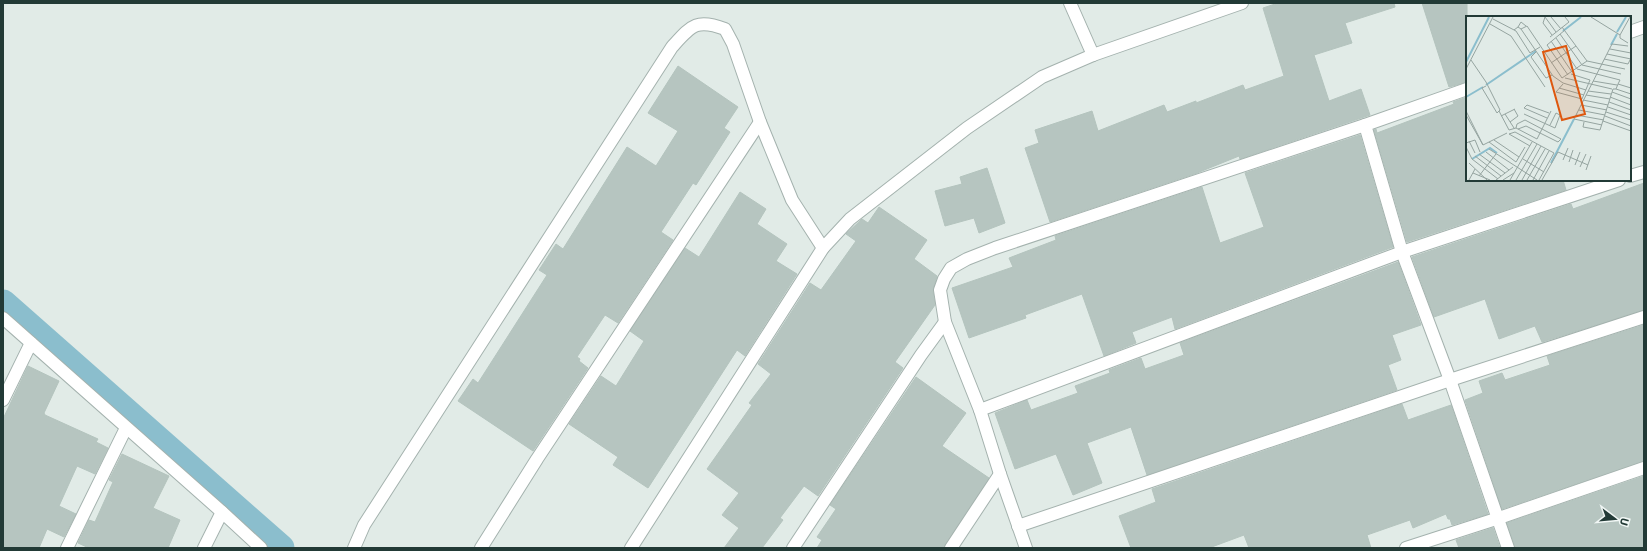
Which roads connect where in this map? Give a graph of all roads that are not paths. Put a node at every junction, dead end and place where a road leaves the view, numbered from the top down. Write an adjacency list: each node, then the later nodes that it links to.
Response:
1 (1070, 3): 5 (street)
2 (1242, 3): 5 (street)
3 (1644, 28): 4 (street)
4 (1631, 32)
5 (1093, 54): 12 (street)
6 (1466, 89): 8 (street)
7 (760, 122): 12 (street); 30 (street); 31 (street)
8 (1365, 125): 13 (street); 16 (street)
9 (1644, 172): 10 (street)
10 (1631, 176)
11 (1616, 181): 13 (street)
12 (823, 248): 32 (street)
13 (1402, 252): 18 (street); 20 (street)
14 (1644, 317): 18 (street)
15 (3, 318): 17 (street)
16 (945, 322): 20 (street); 33 (street)
17 (31, 343): 19 (street); 21 (street)
18 (1450, 380): 25 (street); 26 (street)
19 (3, 400)
20 (980, 410): 23 (street)
21 (126, 428): 24 (street); 27 (street)
22 (1644, 468): 25 (street)
23 (1000, 474): 26 (street); 34 (street)
24 (222, 512): 28 (street); 29 (street)
25 (1499, 518): 36 (street); 37 (street)
26 (1018, 526): 35 (street)
27 (67, 548)
28 (204, 548)
29 (261, 548)
30 (354, 548)
31 (481, 548)
32 (631, 548)
33 (793, 548)
34 (951, 548)
35 (1026, 548)
36 (1406, 548)
37 (1508, 548)

